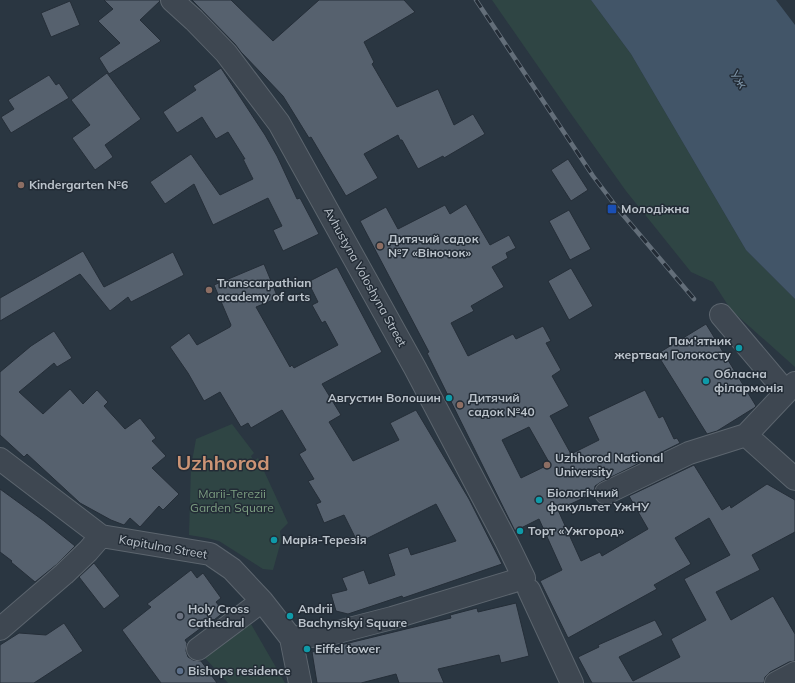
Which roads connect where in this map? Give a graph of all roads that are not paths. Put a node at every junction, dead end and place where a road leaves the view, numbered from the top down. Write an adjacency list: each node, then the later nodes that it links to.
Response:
1 (172, 0): 9 (street, Avhustyna Voloshyna Street)
2 (721, 315): 3 (street)
3 (791, 387): 4 (street)
4 (746, 435): 6 (street); 7 (street)
5 (0, 459): 8 (street, Kapitulna Street)
6 (795, 479)
7 (606, 493)
8 (101, 536): 10 (street, Kapitulna Street); 11 (street)
9 (526, 584): 12 (street); 16 (street, Avhustyna Voloshyna Street)
10 (262, 602): 12 (street, Kapitulna Street); 13 (street)
11 (0, 629)
12 (291, 638): 15 (street)
13 (198, 649)
14 (795, 673): 17 (street)
15 (300, 683)
16 (572, 683)
17 (776, 683)

